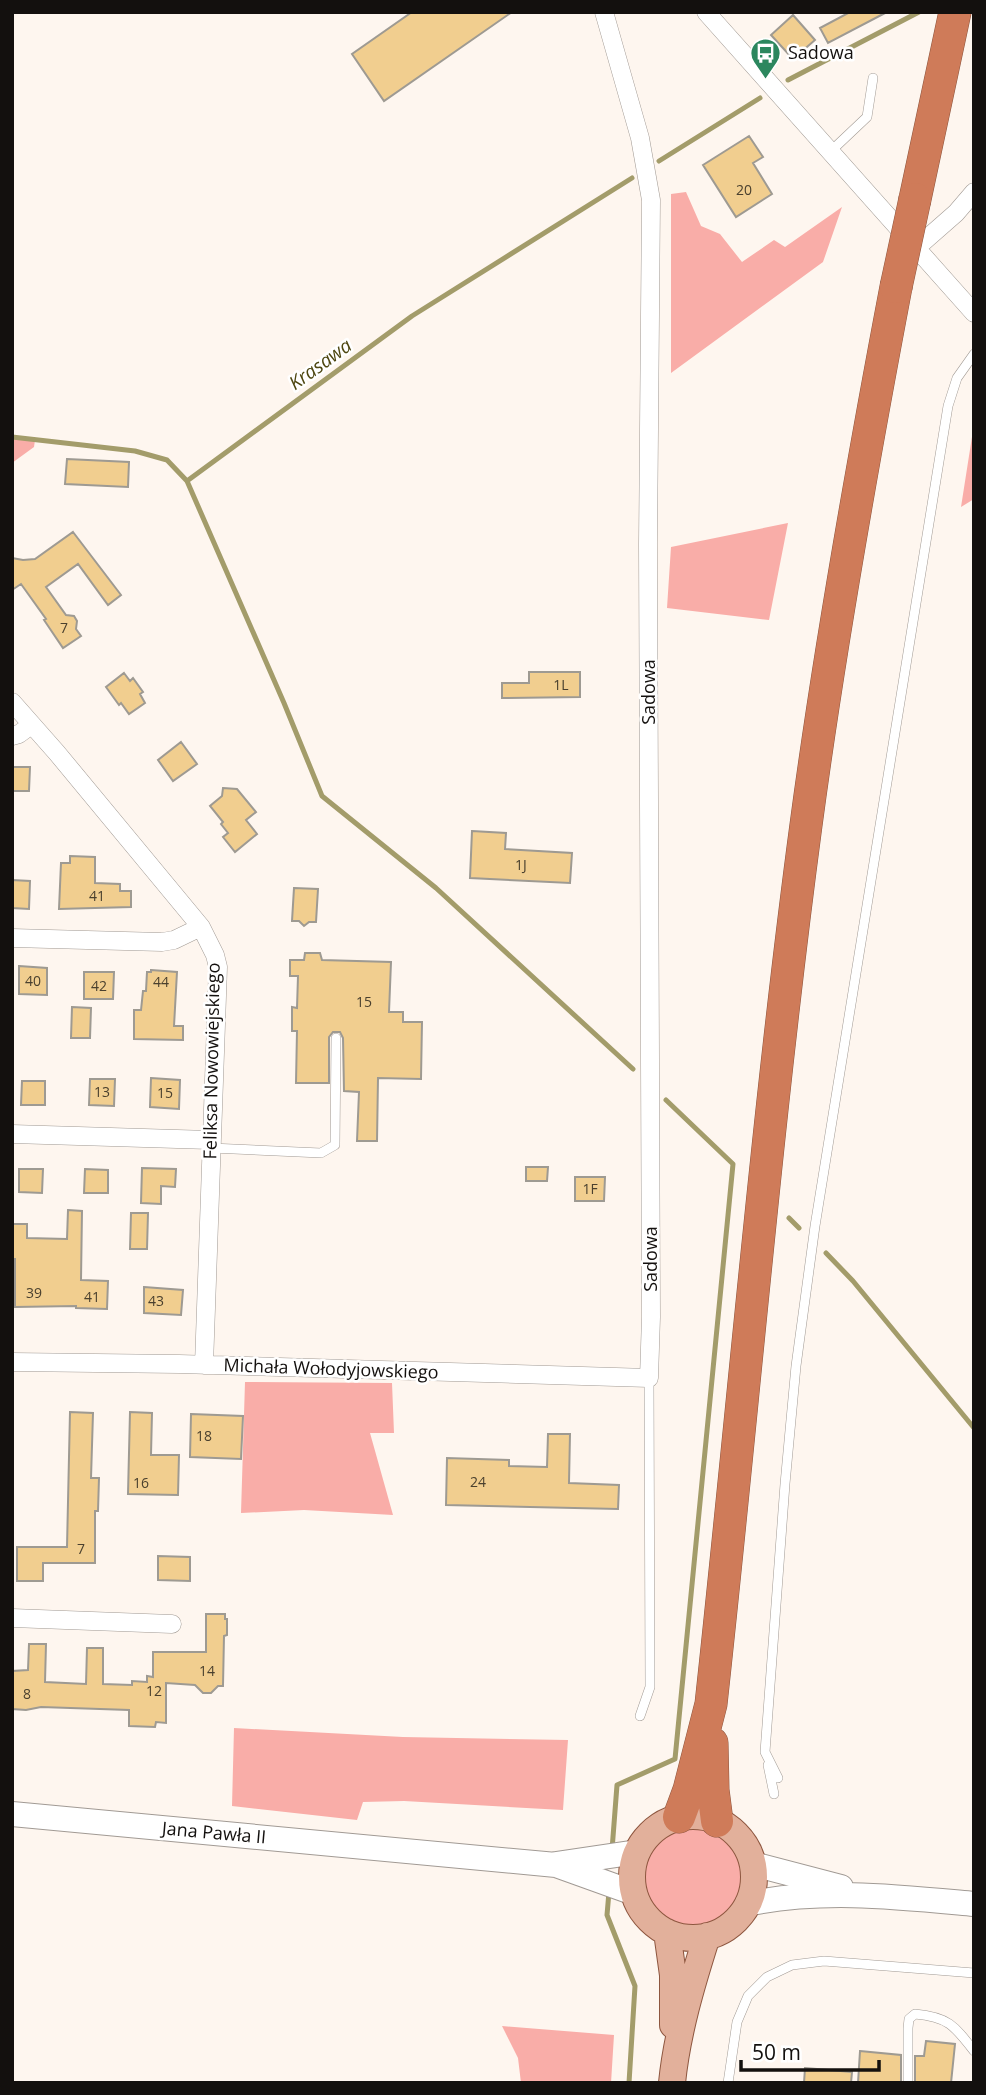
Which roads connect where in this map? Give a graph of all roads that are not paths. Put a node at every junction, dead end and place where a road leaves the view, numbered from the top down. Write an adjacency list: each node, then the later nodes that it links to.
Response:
1 (604, 12): 20 (street, Sadowa)
2 (706, 12): 5 (street)
3 (955, 12): 23 (highway, bridge)
4 (873, 78): 5 (lane)
5 (830, 152): 7 (street)
6 (974, 192): 7 (street)
7 (915, 249): 8 (street)
8 (974, 313)
9 (974, 354): 25 (lane)
10 (12, 702): 11 (street, Feliksa Nowowiejskiego)
11 (31, 724): 12 (street); 13 (street, Feliksa Nowowiejskiego)
12 (12, 736)
13 (201, 927): 14 (street); 17 (street, Feliksa Nowowiejskiego)
14 (12, 938)
15 (336, 1038): 17 (lane)
16 (12, 1134): 17 (street)
17 (210, 1144): 19 (street, Feliksa Nowowiejskiego)
18 (12, 1362): 19 (street, Michała Wołodyjowskiego)
19 (204, 1365): 20 (street, Michała Wołodyjowskiego)
20 (649, 1378): 24 (lane)
21 (12, 1618): 22 (street)
22 (172, 1623)
23 (711, 1704): 29 (highway); 30 (highway)
24 (640, 1716)
25 (765, 1752): 26 (lane); 27 (lane)
26 (778, 1778)
27 (774, 1794)
28 (12, 1814): 32 (main road, Jana Pawła II)
29 (679, 1817): 30 (main road); 31 (main road)
30 (717, 1821): 33 (main road)
31 (620, 1854): 32 (main road); 34 (main road)
32 (556, 1864): 34 (main road)
33 (752, 1864): 35 (main road); 37 (main road)
34 (617, 1887): 38 (main road)
35 (876, 1895): 36 (main road); 37 (main road)
36 (974, 1903)
37 (747, 1904): 39 (main road)
38 (667, 1932): 39 (main road); 42 (main road)
39 (707, 1936): 42 (main road)
40 (974, 1973): 43 (lane)
41 (974, 2051): 44 (lane)
42 (673, 2074)
43 (728, 2083)
44 (908, 2083)

